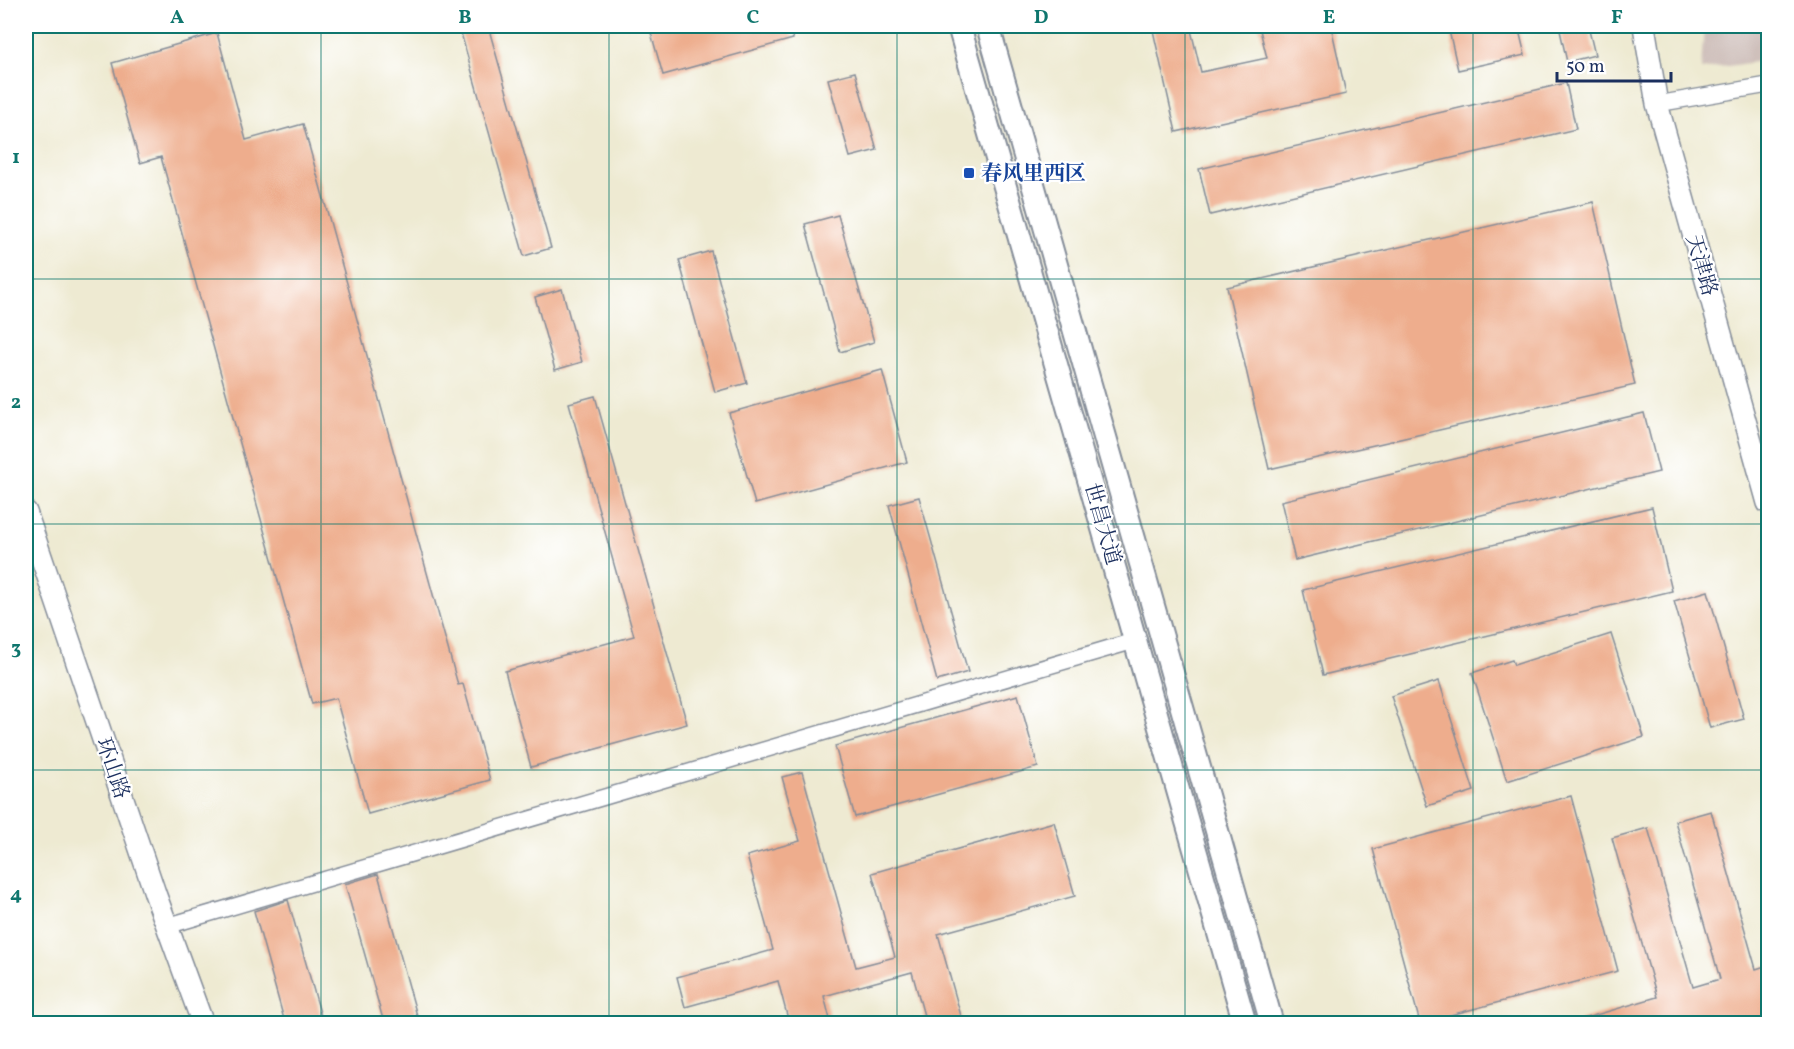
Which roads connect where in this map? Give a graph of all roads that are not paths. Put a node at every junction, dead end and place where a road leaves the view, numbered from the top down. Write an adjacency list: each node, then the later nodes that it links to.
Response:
1 (959, 26): 8 (main road, 世昌大道)
2 (988, 26): 12 (main road, 世昌大道)
3 (1644, 26): 5 (main road, 天津路)
4 (1768, 85): 5 (street)
5 (1657, 104): 6 (main road, 天津路)
6 (1768, 503)
7 (26, 512): 9 (main road, 环山路)
8 (1137, 640): 9 (street); 11 (main road, 世昌大道)
9 (167, 926): 10 (main road, 环山路)
10 (202, 1023)
11 (1245, 1023)
12 (1272, 1023)

